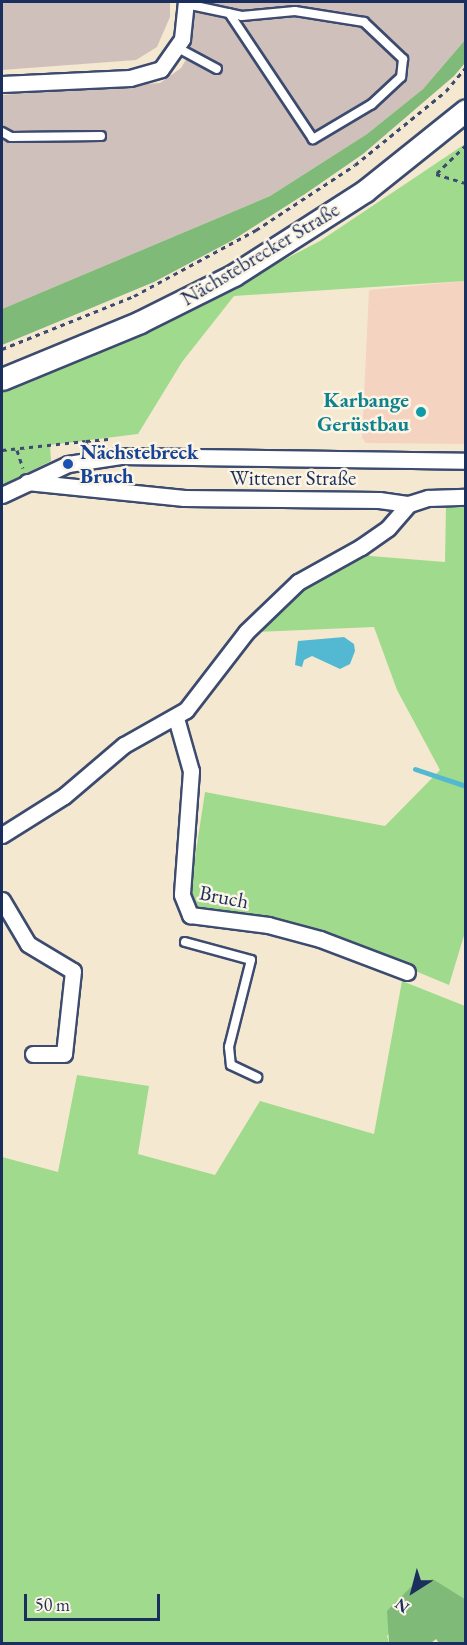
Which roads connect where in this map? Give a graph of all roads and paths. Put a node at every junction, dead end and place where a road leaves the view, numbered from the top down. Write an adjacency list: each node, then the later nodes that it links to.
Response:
1 (186, 3): 2 (lane); 3 (street)
2 (229, 13): 2 (lane)
3 (178, 48): 5 (lane); 6 (street)
4 (465, 67): 12 (path)
5 (217, 69)
6 (2, 84)
7 (465, 110): 13 (main road, Nächstebrecker Straße)
8 (2, 132): 9 (lane)
9 (101, 136)
10 (465, 145): 11 (path)
11 (465, 183)
12 (2, 349)
13 (2, 379)
14 (2, 450): 15 (path)
15 (90, 458): 16 (street, Wittener Straße); 17 (street, Wittener Straße)
16 (465, 461)
17 (27, 482): 18 (street, Wittener Straße); 20 (street, Wittener Straße)
18 (2, 495)
19 (465, 497): 20 (street)
20 (409, 504): 21 (street)
21 (176, 718): 22 (street); 25 (street, Bruch)
22 (2, 835)
23 (2, 900): 26 (street)
24 (185, 942): 27 (lane)
25 (407, 972)
26 (33, 1054)
27 (257, 1077)

